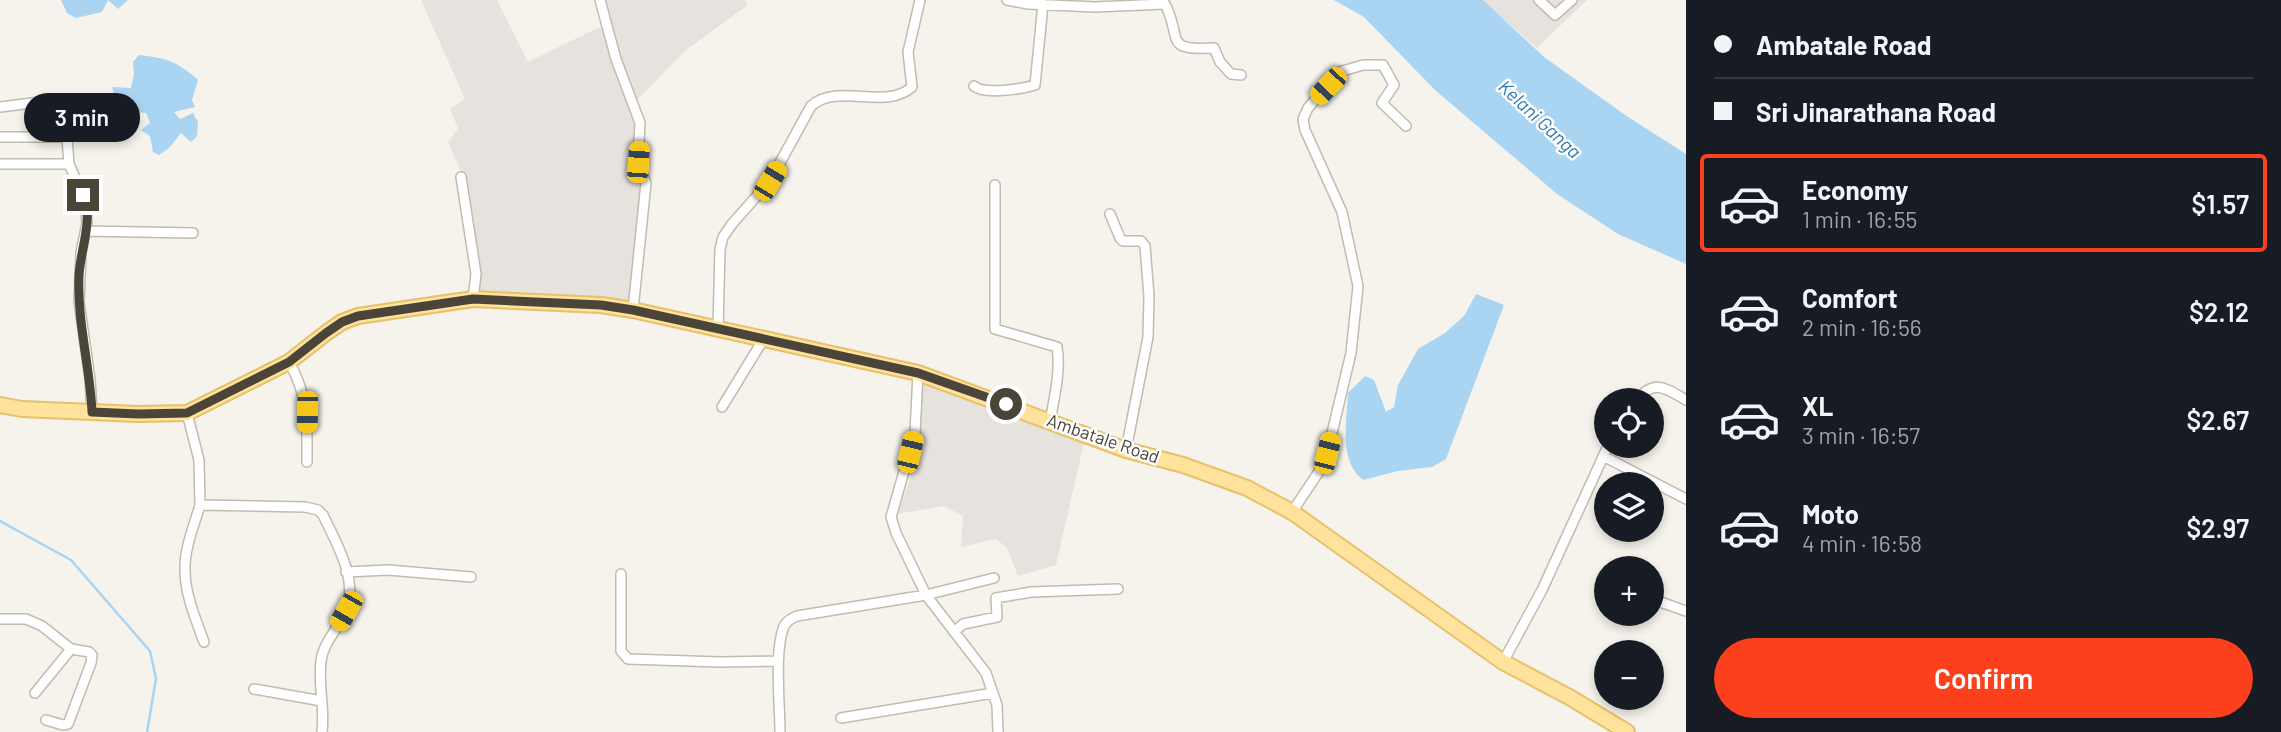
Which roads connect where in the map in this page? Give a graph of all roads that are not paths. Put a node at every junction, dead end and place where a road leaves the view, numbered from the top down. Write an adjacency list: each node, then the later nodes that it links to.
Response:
1 (600, 0): 21 (street)
2 (920, 0): 22 (street)
3 (1007, 0): 6 (street)
4 (1539, 0): 5 (street)
5 (1572, 0)
6 (1048, 3): 7 (street); 8 (street)
7 (1241, 75)
8 (974, 86)
9 (0, 107): 12 (street)
10 (1406, 125): 39 (street)
11 (0, 137): 12 (street)
12 (66, 137): 14 (street)
13 (0, 164): 14 (street)
14 (69, 164): 18 (street)
15 (461, 177): 20 (street)
16 (995, 185): 32 (street)
17 (1110, 214): 33 (street)
18 (86, 231): 19 (street); 30 (street)
19 (193, 233)
20 (473, 299): 21 (main road, Ambatale Road); 24 (main road, Ambatale Road)
21 (633, 310): 22 (main road, Ambatale Road)
22 (718, 329): 23 (main road, Ambatale Road)
23 (763, 340): 25 (main road, Ambatale Road); 29 (street)
24 (289, 362): 31 (main road, Ambatale Road); 36 (street)
25 (918, 373): 32 (main road, Ambatale Road); 45 (street)
26 (1664, 390): 27 (street)
27 (1686, 400)
28 (0, 405): 30 (main road, Ambatale Road)
29 (722, 407)
30 (92, 412): 31 (main road, Ambatale Road)
31 (187, 413): 38 (street)
32 (1050, 422): 33 (main road, Ambatale Road)
33 (1126, 450): 39 (main road, Ambatale Road)
34 (1602, 458): 53 (street)
35 (1617, 458): 37 (street)
36 (307, 462)
37 (1686, 499)
38 (200, 505): 40 (street); 50 (street)
39 (1292, 512): 53 (main road, Ambatale Road)
40 (346, 572): 42 (street); 57 (street)
41 (621, 574): 52 (street)
42 (471, 577)
43 (994, 578): 45 (street)
44 (1118, 589): 49 (street)
45 (926, 595): 49 (street); 52 (street)
46 (1664, 603): 47 (street)
47 (1686, 611)
48 (0, 619): 51 (street)
49 (954, 632): 56 (street)
50 (204, 642)
51 (71, 649): 55 (street); 59 (street)
52 (779, 661): 62 (street)
53 (1503, 662): 60 (main road, Ambatale Road)
54 (254, 690): 57 (street)
55 (35, 693)
56 (993, 693): 58 (street); 63 (street)
57 (321, 701): 61 (street)
58 (841, 718)
59 (46, 719)
60 (1624, 731)
61 (322, 732)
62 (780, 732)
63 (998, 732)

